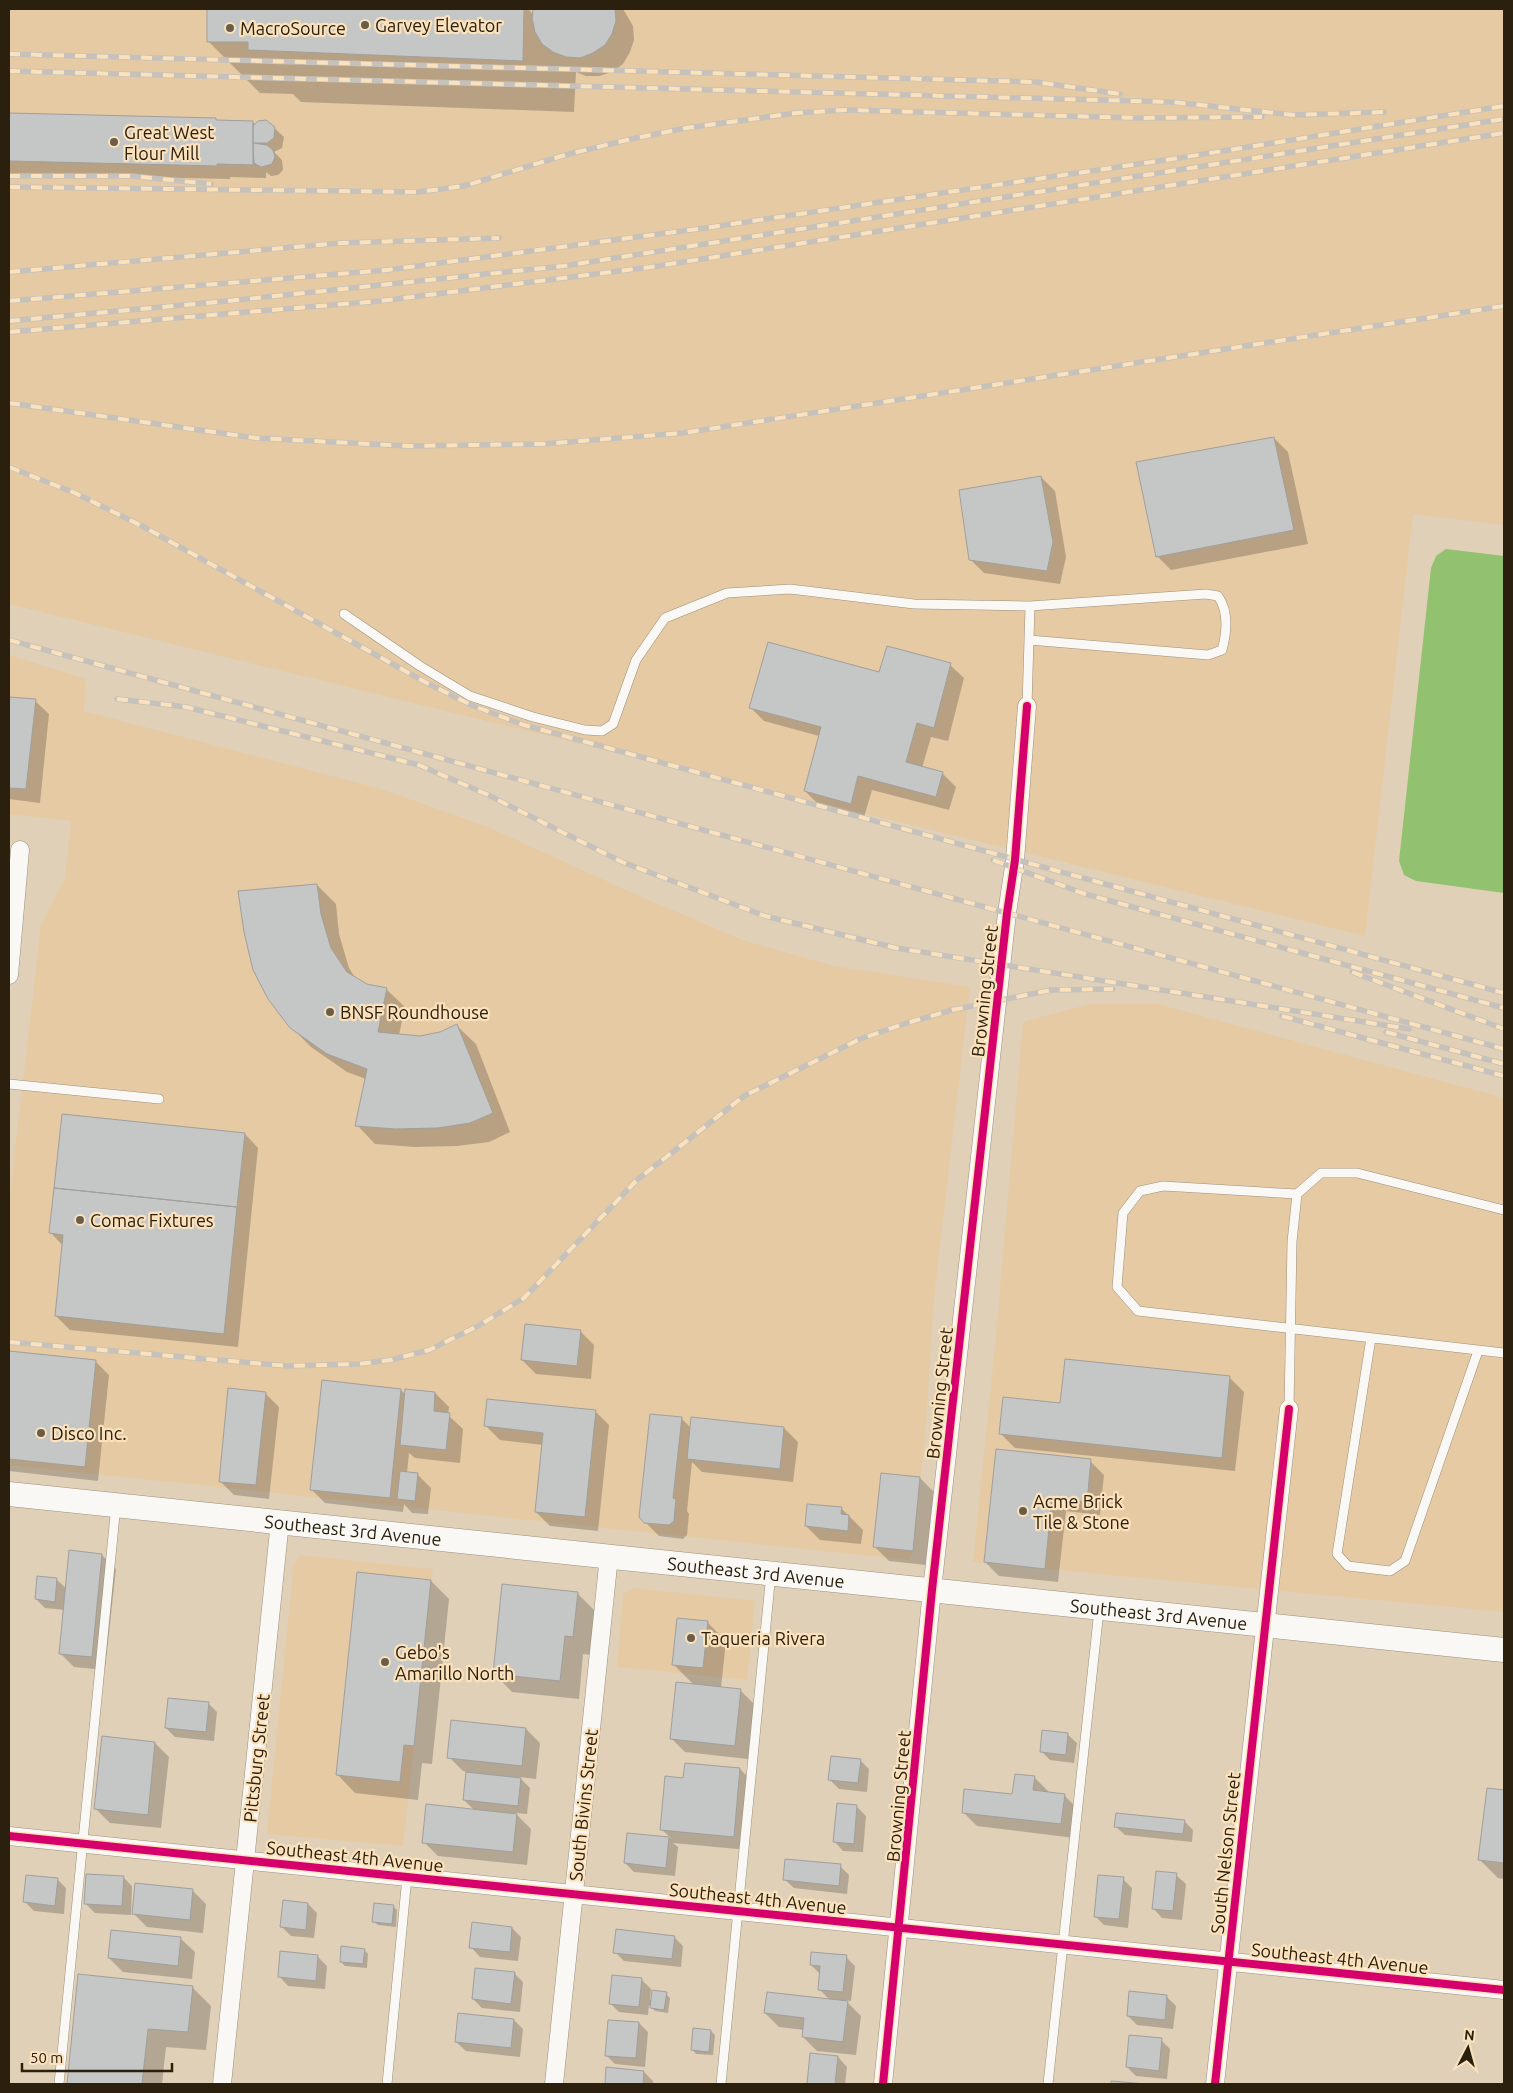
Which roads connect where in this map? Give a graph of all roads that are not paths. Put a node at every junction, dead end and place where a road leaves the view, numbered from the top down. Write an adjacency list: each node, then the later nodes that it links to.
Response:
1 (1030, 606): 2 (lane); 3 (lane); 3 (lane)
2 (344, 614)
3 (1029, 640): 4 (lane)
4 (1027, 706): 21 (street, Browning Street)
5 (20, 850): 6 (street)
6 (9, 975)
7 (9, 1084): 8 (lane)
8 (158, 1100)
9 (1297, 1194): 10 (lane); 11 (lane); 11 (lane)
10 (1504, 1210)
11 (1289, 1328): 12 (lane); 15 (lane)
12 (1372, 1338): 13 (lane); 13 (lane)
13 (1478, 1351): 14 (lane)
14 (1504, 1353)
15 (1289, 1409): 23 (street, South Nelson Street)
16 (9, 1494): 17 (main road, Southeast 3rd Avenue)
17 (116, 1505): 18 (main road, Southeast 3rd Avenue); 26 (lane)
18 (280, 1521): 19 (main road, Southeast 3rd Avenue); 27 (street, Pittsburg Street)
19 (609, 1556): 20 (main road, Southeast 3rd Avenue); 29 (street, South Bivins Street)
20 (771, 1573): 21 (main road, Southeast 3rd Avenue); 30 (lane)
21 (932, 1590): 22 (main road, Southeast 3rd Avenue); 31 (street, Browning Street)
22 (1099, 1607): 23 (main road, Southeast 3rd Avenue); 32 (lane)
23 (1266, 1625): 24 (main road, Southeast 3rd Avenue); 33 (street, South Nelson Street)
24 (1504, 1650)
25 (9, 1836): 26 (street, Southeast 4th Avenue)
26 (82, 1843): 27 (street, Southeast 4th Avenue); 35 (lane)
27 (246, 1860): 28 (street, Southeast 4th Avenue); 36 (street, Pittsburg Street)
28 (407, 1877): 29 (street, Southeast 4th Avenue); 37 (lane)
29 (573, 1893): 30 (street, Southeast 4th Avenue); 38 (street, South Bivins Street)
30 (739, 1911): 31 (street, Southeast 4th Avenue); 39 (lane)
31 (900, 1928): 32 (street, Southeast 4th Avenue); 40 (street, Browning Street)
32 (1062, 1945): 33 (street, Southeast 4th Avenue); 41 (lane)
33 (1228, 1962): 34 (street, Southeast 4th Avenue); 42 (street, South Nelson Street)
34 (1504, 1990)
35 (59, 2084)
36 (222, 2084)
37 (387, 2084)
38 (554, 2084)
39 (721, 2084)
40 (884, 2084)
41 (1048, 2084)
42 (1215, 2084)

